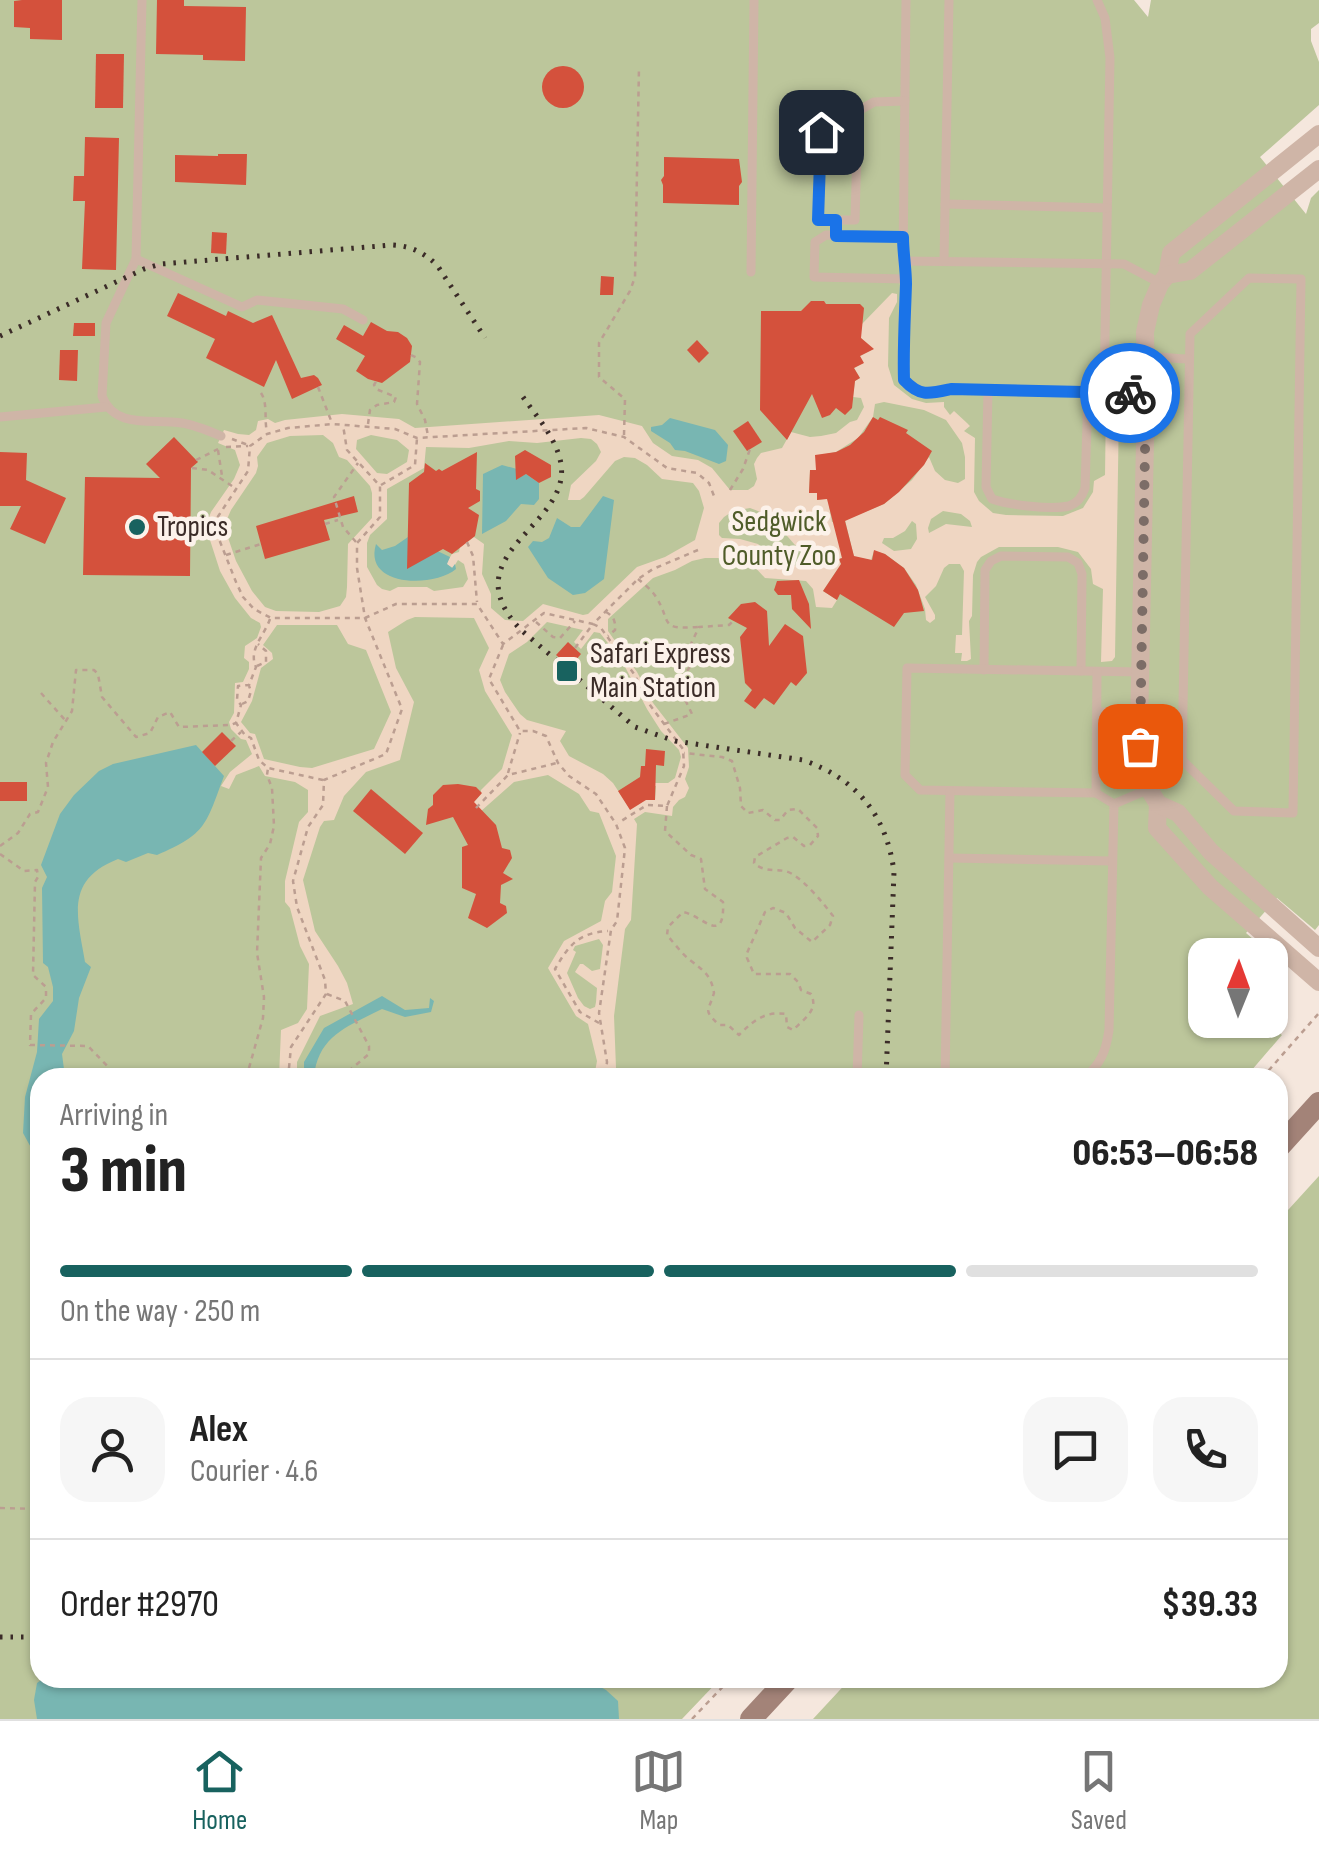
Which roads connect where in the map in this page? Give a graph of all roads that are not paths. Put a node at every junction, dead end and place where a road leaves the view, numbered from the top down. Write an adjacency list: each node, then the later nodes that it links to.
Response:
1 (142, 0): 15 (lane)
2 (754, 0): 19 (lane)
3 (906, 0): 6 (lane)
4 (949, 0): 10 (lane)
5 (1097, 0): 11 (lane)
6 (905, 101): 7 (lane); 14 (lane)
7 (858, 111): 12 (lane); 12 (lane)
8 (1319, 134): 21 (street)
9 (1319, 169): 21 (street)
10 (945, 204): 11 (lane); 17 (lane)
11 (1107, 208): 18 (lane)
12 (836, 220): 13 (lane)
13 (836, 236): 14 (lane); 20 (lane)
14 (903, 237): 16 (lane)
15 (136, 259): 22 (lane); 30 (lane)
16 (902, 261): 17 (lane); 20 (lane)
17 (944, 261): 18 (lane)
18 (1106, 264): 21 (lane); 23 (lane)
19 (751, 272)
20 (906, 279): 26 (lane)
21 (1164, 279): 24 (street)
22 (363, 320)
23 (1104, 352): 24 (lane); 28 (lane)
24 (1146, 356): 25 (lane); 29 (street)
25 (1190, 360): 39 (lane); 39 (lane)
26 (988, 390): 27 (lane); 27 (lane)
27 (1088, 392): 28 (lane)
28 (1104, 392): 29 (lane)
29 (1146, 393): 36 (street)
30 (106, 406): 31 (lane); 32 (lane)
31 (0, 417)
32 (221, 436)
33 (984, 670): 34 (lane); 34 (lane); 40 (lane)
34 (1081, 672): 35 (lane)
35 (1098, 672): 36 (lane); 37 (lane)
36 (1141, 672): 38 (street)
37 (1097, 712): 38 (lane); 41 (lane)
38 (1139, 720): 39 (lane); 42 (street)
39 (1183, 728)
40 (950, 790): 41 (lane); 44 (lane)
41 (1096, 793): 43 (lane)
42 (1153, 796): 43 (lane); 46 (street); 47 (street)
43 (1114, 804): 45 (lane)
44 (949, 858): 45 (lane); 50 (lane)
45 (1112, 862): 51 (lane)
46 (1319, 948)
47 (1319, 982)
48 (859, 1014): 49 (lane)
49 (857, 1068)
50 (945, 1068)
51 (1096, 1068)
52 (1319, 1103): 53 (street)
53 (1288, 1137)
54 (780, 1688): 55 (street)
55 (751, 1719)

